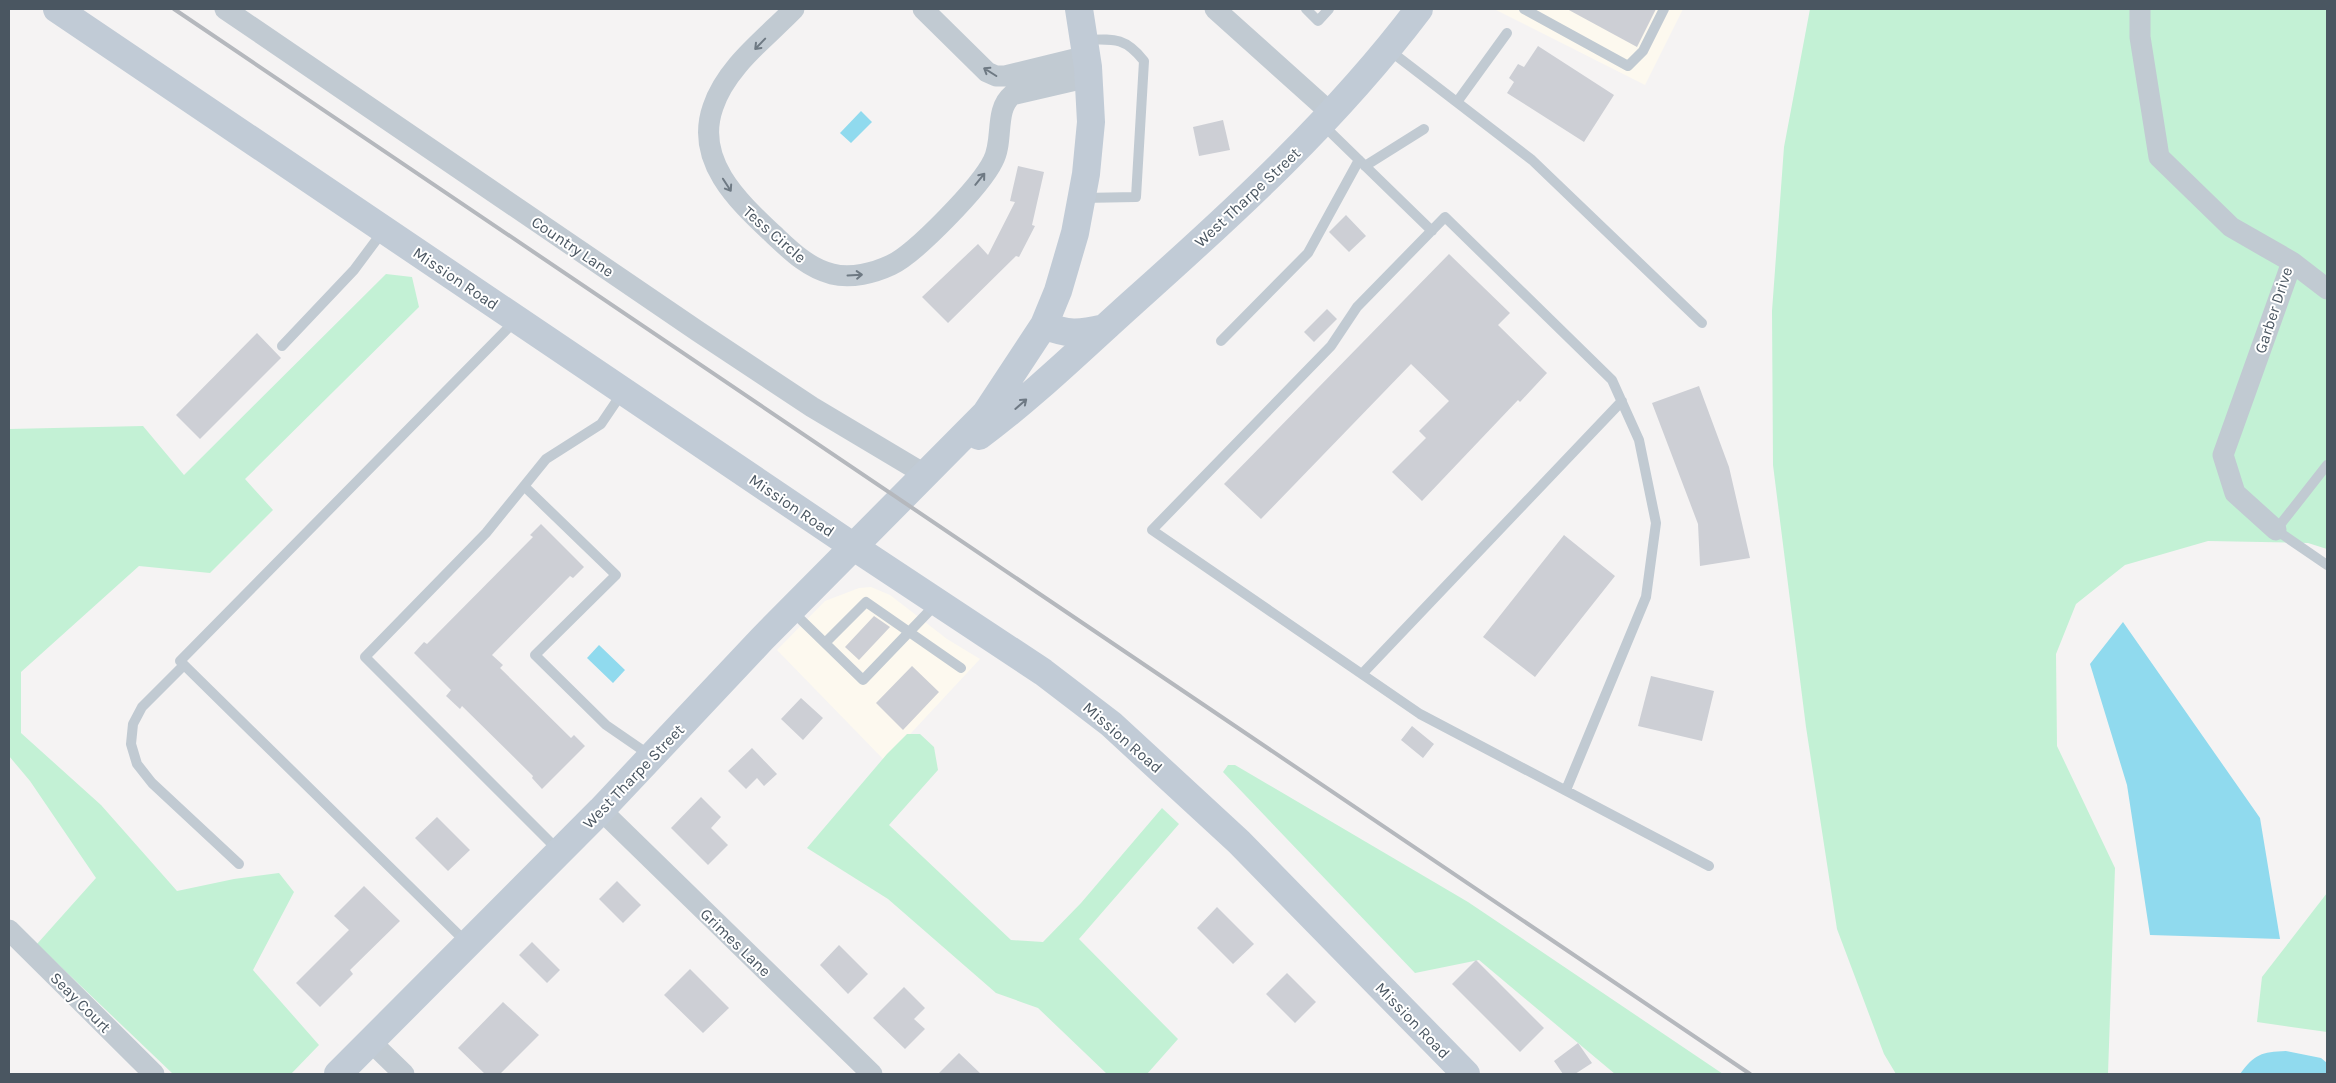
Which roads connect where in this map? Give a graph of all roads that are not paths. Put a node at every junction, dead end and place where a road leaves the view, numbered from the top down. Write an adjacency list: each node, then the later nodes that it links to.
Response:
1 (57, 9): 22 (main road, Mission Road)
2 (225, 9): 35 (street, Country Lane)
3 (794, 9): 16 (street, Tess Circle, one-way to 16)
4 (923, 9): 16 (street, Tess Circle, one-way to 4)
5 (1079, 9): 15 (main road)
6 (1215, 9): 18 (street)
7 (1306, 9): 8 (lane)
8 (1329, 9)
9 (1419, 9): 14 (main road, West Tharpe Street)
10 (1524, 9): 11 (lane)
11 (1664, 9)
12 (2140, 9): 24 (street, Garber Drive)
13 (1507, 33): 17 (lane)
14 (1389, 49): 17 (lane); 18 (main road, West Tharpe Street)
15 (1087, 57): 16 (street, Tess Circle); 21 (main road); 21 (lane)
16 (1020, 83)
17 (1456, 102): 27 (lane)
18 (1327, 119): 20 (lane); 29 (main road, West Tharpe Street)
19 (1424, 129): 20 (lane)
20 (1362, 163): 23 (lane); 30 (lane)
21 (1081, 198): 28 (main road)
22 (384, 230): 26 (main road, Mission Road); 31 (lane)
23 (1432, 231): 33 (lane); 46 (lane)
24 (2292, 262): 25 (street); 37 (street, Garber Drive)
25 (2327, 289)
26 (517, 319): 32 (main road, Mission Road); 44 (lane)
27 (1702, 323)
28 (1044, 325): 29 (main road, West Tharpe Street); 35 (main road)
29 (1104, 328): 35 (main road, one-way to 29)
30 (1221, 341)
31 (282, 346)
32 (623, 391): 36 (lane); 38 (main road, Mission Road)
33 (1622, 401): 46 (lane); 48 (lane)
34 (2327, 464): 37 (lane)
35 (926, 475): 38 (main road, West Tharpe Street)
36 (524, 486): 47 (lane); 50 (lane)
37 (2276, 530): 39 (lane)
38 (854, 547): 40 (main road, Mission Road); 41 (main road, West Tharpe Street)
39 (2327, 564)
40 (938, 602): 42 (lane); 60 (main road, Mission Road)
41 (790, 610): 43 (lane); 47 (main road, West Tharpe Street)
42 (909, 632): 43 (lane); 43 (lane); 45 (lane)
43 (825, 643)
44 (184, 665): 51 (lane); 54 (lane)
45 (961, 668)
46 (1362, 674): 48 (lane)
47 (651, 756): 49 (main road, West Tharpe Street)
48 (1566, 790): 52 (lane)
49 (601, 810): 50 (main road, West Tharpe Street); 59 (street, Grimes Lane)
50 (560, 851): 54 (main road, West Tharpe Street)
51 (239, 864)
52 (1709, 866)
53 (9, 930): 56 (street, Seay Court)
54 (468, 943): 55 (main road, West Tharpe Street)
55 (370, 1041): 57 (main road, West Tharpe Street); 58 (street)
56 (154, 1074)
57 (338, 1074)
58 (404, 1074)
59 (872, 1074)
60 (1466, 1074)

